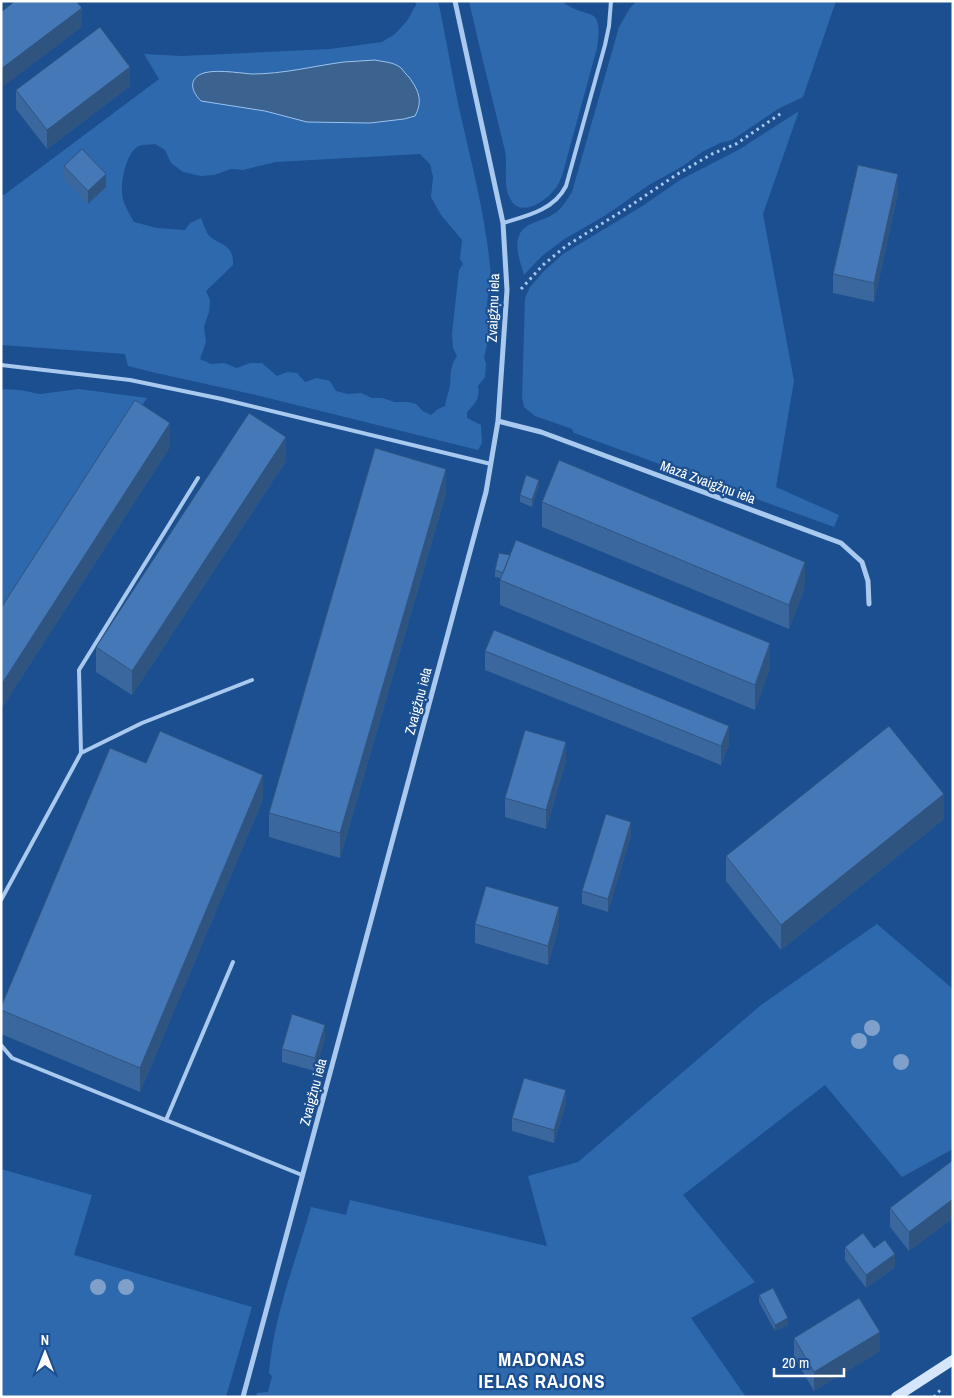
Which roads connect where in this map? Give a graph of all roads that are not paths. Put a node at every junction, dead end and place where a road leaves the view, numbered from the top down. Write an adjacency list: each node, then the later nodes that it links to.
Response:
1 (455, 1): 3 (street, Zvaigžņu iela)
2 (611, 1): 3 (lane)
3 (503, 222): 5 (street, Zvaigžņu iela)
4 (1, 365): 6 (lane)
5 (498, 421): 6 (street, Zvaigžņu iela); 8 (street, Mazā Zvaigžņu iela)
6 (492, 464): 15 (street, Zvaigžņu iela)
7 (198, 478): 10 (lane)
8 (869, 604)
9 (252, 680): 10 (lane)
10 (81, 753): 11 (lane)
11 (1, 900)
12 (233, 962): 14 (lane)
13 (1, 1045): 14 (lane)
14 (166, 1120): 15 (lane)
15 (302, 1175): 17 (street, Zvaigžņu iela)
16 (953, 1360): 18 (main road)
17 (243, 1397)
18 (896, 1397)

